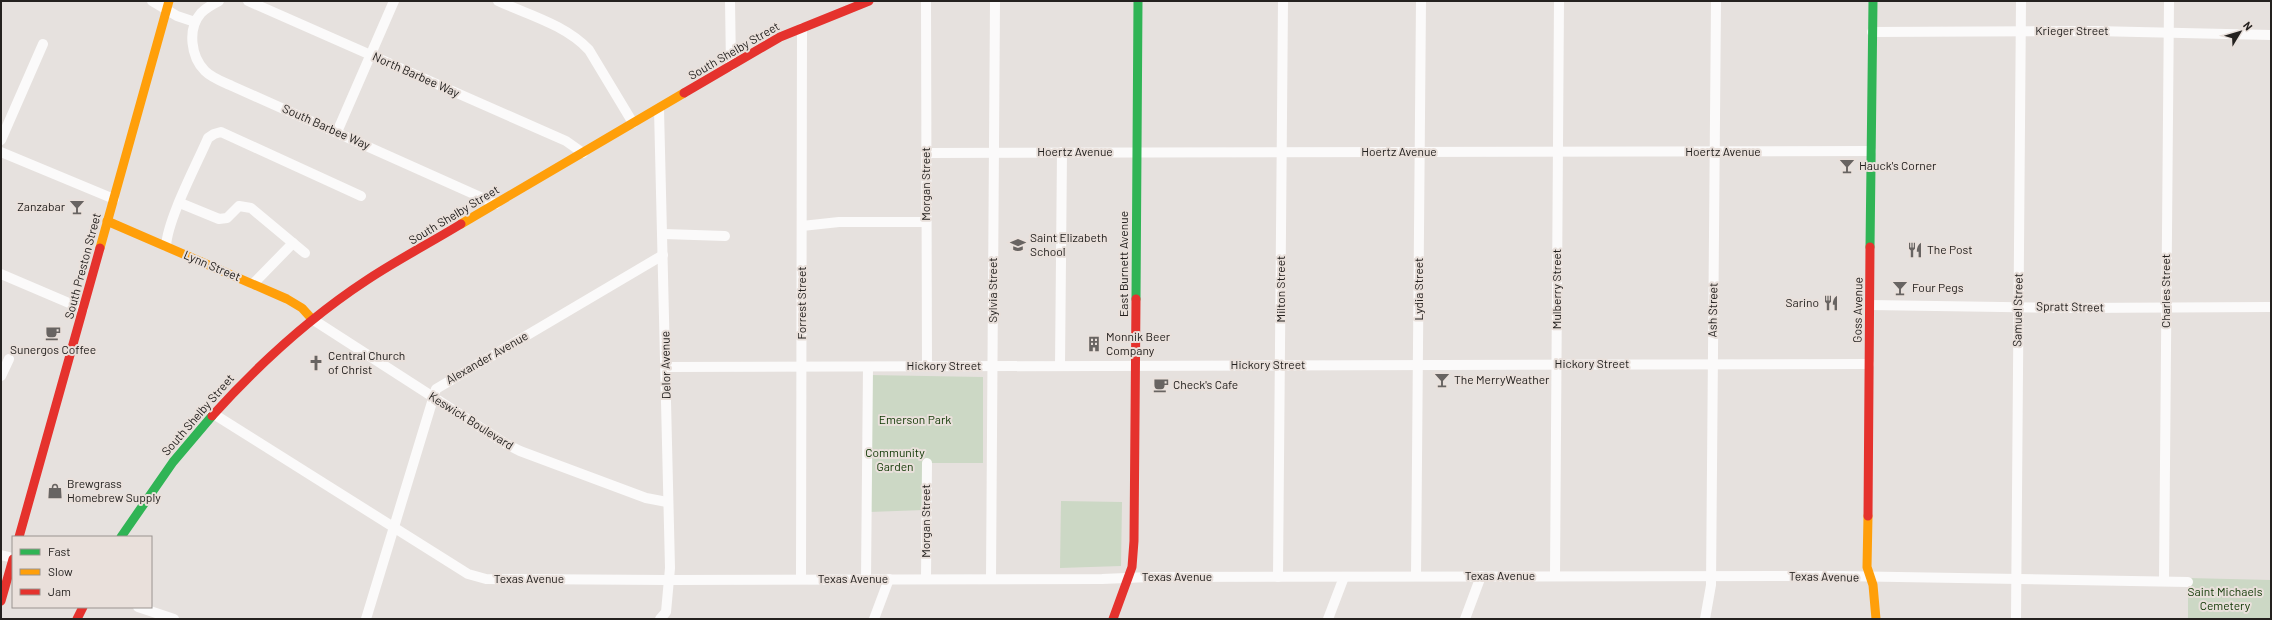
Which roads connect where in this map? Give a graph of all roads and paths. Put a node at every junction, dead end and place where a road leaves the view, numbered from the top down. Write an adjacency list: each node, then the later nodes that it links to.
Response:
1 (152, 1): 18 (street)
2 (219, 1): 19 (street)
3 (248, 1): 26 (street, North Barbee Way)
4 (394, 1): 26 (street)
5 (498, 1): 29 (street)
6 (730, 1): 27 (street)
7 (869, 1): 20 (main road, South Shelby Street)
8 (926, 1): 41 (street, Morgan Street)
9 (995, 1): 42 (street, Sylvia Street)
10 (1138, 1): 36 (main road, East Burnett Avenue)
11 (1283, 1): 37 (street, Milton Street)
12 (1421, 1): 38 (street, Lydia Street)
13 (1559, 1): 32 (street, Mulberry Street)
14 (1716, 1): 39 (street, Ash Street)
15 (1873, 1): 21 (main road, Goss Avenue)
16 (2021, 1): 22 (street, Samuel Street)
17 (2169, 1): 23 (street, Charles Street)
18 (168, 5): 19 (street); 44 (main road, South Preston Street)
19 (196, 22): 30 (street, South Barbee Way)
20 (802, 28): 27 (main road, South Shelby Street); 49 (street, Forrest Street)
21 (1872, 32): 22 (street, Krieger Street); 40 (main road, Goss Avenue)
22 (2021, 32): 23 (street, Krieger Street); 59 (street, Samuel Street)
23 (2169, 32): 24 (street, Krieger Street); 60 (street, Charles Street)
24 (2271, 35)
25 (43, 44): 31 (street)
26 (371, 55): 30 (street); 34 (street, North Barbee Way)
27 (731, 66): 28 (main road, South Shelby Street)
28 (659, 109): 29 (main road, South Shelby Street); 50 (street, Delor Avenue)
29 (633, 123): 34 (main road, South Shelby Street)
30 (337, 132): 46 (street, South Barbee Way)
31 (1, 140)
32 (1558, 151): 38 (street, Hoertz Avenue); 39 (street, Hoertz Avenue); 69 (street, Mulberry Street)
33 (1, 152): 44 (street)
34 (583, 152): 46 (main road, South Shelby Street)
35 (1062, 152): 36 (street, Hoertz Avenue); 42 (street, Hoertz Avenue); 73 (street)
36 (1137, 152): 37 (street, Hoertz Avenue); 74 (main road, East Burnett Avenue)
37 (1282, 152): 38 (street, Hoertz Avenue); 67 (street, Milton Street)
38 (1420, 152): 68 (street, Lydia Street)
39 (1715, 152): 40 (street, Hoertz Avenue); 65 (street, Ash Street)
40 (1871, 152): 58 (main road, Goss Avenue)
41 (927, 153): 42 (street, Hoertz Avenue); 48 (street, Morgan Street)
42 (994, 153): 72 (street, Sylvia Street)
43 (360, 196): 45 (street)
44 (114, 199): 47 (main road, South Preston Street)
45 (180, 203): 52 (street); 53 (street)
46 (496, 204): 63 (main road, South Shelby Street)
47 (107, 221): 53 (main road, Lynn Street); 62 (main road, South Preston Street)
48 (926, 222): 49 (street); 71 (street, Morgan Street)
49 (802, 226): 76 (street, Forrest Street)
50 (664, 234): 51 (street); 55 (street, Delor Avenue)
51 (725, 236)
52 (293, 243): 54 (street); 57 (street)
53 (166, 246): 57 (main road, Lynn Street)
54 (305, 253)
55 (663, 255): 75 (street, Delor Avenue); 78 (street, Alexander Avenue)
56 (1, 274): 62 (street)
57 (253, 284): 63 (main road, Lynn Street)
58 (1870, 305): 59 (street, Spratt Street); 66 (main road, Goss Avenue)
59 (2018, 306): 60 (street, Spratt Street); 102 (street, Samuel Street)
60 (2166, 307): 61 (street, Spratt Street); 104 (street, Charles Street)
61 (2271, 307)
62 (83, 309): 83 (main road, South Preston Street)
63 (312, 319): 78 (street, Keswick Boulevard); 79 (main road, South Shelby Street)
64 (9, 359): 77 (street)
65 (1713, 364): 66 (street, Hickory Street); 69 (street, Hickory Street); 95 (street, Ash Street)
66 (1869, 364): 96 (main road, Goss Avenue)
67 (1280, 365): 68 (street, Hickory Street); 74 (street, Hickory Street); 94 (street, Milton Street)
68 (1418, 365): 69 (street, Hickory Street); 90 (street, Lydia Street)
69 (1556, 365): 92 (street, Mulberry Street)
70 (868, 366): 71 (street, Hickory Street); 76 (street, Hickory Street); 98 (street)
71 (927, 366): 72 (street, Hickory Street)
72 (993, 366): 73 (street, Hickory Street); 101 (street, Sylvia Street)
73 (1060, 366): 74 (street, Hickory Street)
74 (1135, 366): 93 (main road, East Burnett Avenue)
75 (667, 367): 76 (street, Hickory Street); 81 (street, Delor Avenue)
76 (802, 367): 97 (street, Forrest Street)
77 (1, 376)
78 (434, 397): 81 (street, Keswick Boulevard); 82 (street, Alexander Avenue)
79 (212, 413): 82 (street, Texas Avenue); 84 (main road, South Shelby Street)
80 (927, 462): 100 (street, Morgan Street)
81 (667, 502): 103 (street, Delor Avenue)
82 (394, 528): 103 (street, Texas Avenue); 112 (street, Alexander Avenue)
83 (19, 536)
84 (122, 536)
85 (1, 555): 86 (street)
86 (12, 558)
87 (12, 560): 88 (main road)
88 (5, 574): 106 (main road)
89 (1344, 576): 90 (street, Texas Avenue); 94 (street, Texas Avenue); 115 (street)
90 (1416, 576): 91 (street, Texas Avenue)
91 (1481, 576): 92 (street, Texas Avenue); 116 (street)
92 (1555, 576): 95 (street, Texas Avenue)
93 (1128, 577): 94 (street, Texas Avenue); 101 (street, Texas Avenue); 114 (main road, East Burnett Avenue)
94 (1278, 577)
95 (1711, 577): 96 (street, Texas Avenue); 117 (street, Ash Street)
96 (1871, 578): 102 (street, Texas Avenue); 118 (main road, Goss Avenue)
97 (802, 579): 98 (street, Texas Avenue); 103 (street, Texas Avenue)
98 (866, 579): 99 (street, Texas Avenue)
99 (889, 579): 100 (street, Texas Avenue); 113 (street)
100 (926, 579): 101 (street, Texas Avenue)
101 (991, 579)
102 (2016, 579): 104 (street, Texas Avenue); 119 (street, Samuel Street)
103 (668, 580): 109 (street, Delor Avenue)
104 (2164, 582): 105 (street, Texas Avenue)
105 (2188, 582)
106 (1, 601)
107 (82, 608): 110 (main road)
108 (141, 608): 111 (street)
109 (665, 617)
110 (77, 619)
111 (174, 619)
112 (366, 619)
113 (874, 619)
114 (1113, 619)
115 (1328, 619)
116 (1465, 619)
117 (1705, 619)
118 (1876, 619)
119 (2016, 619)

